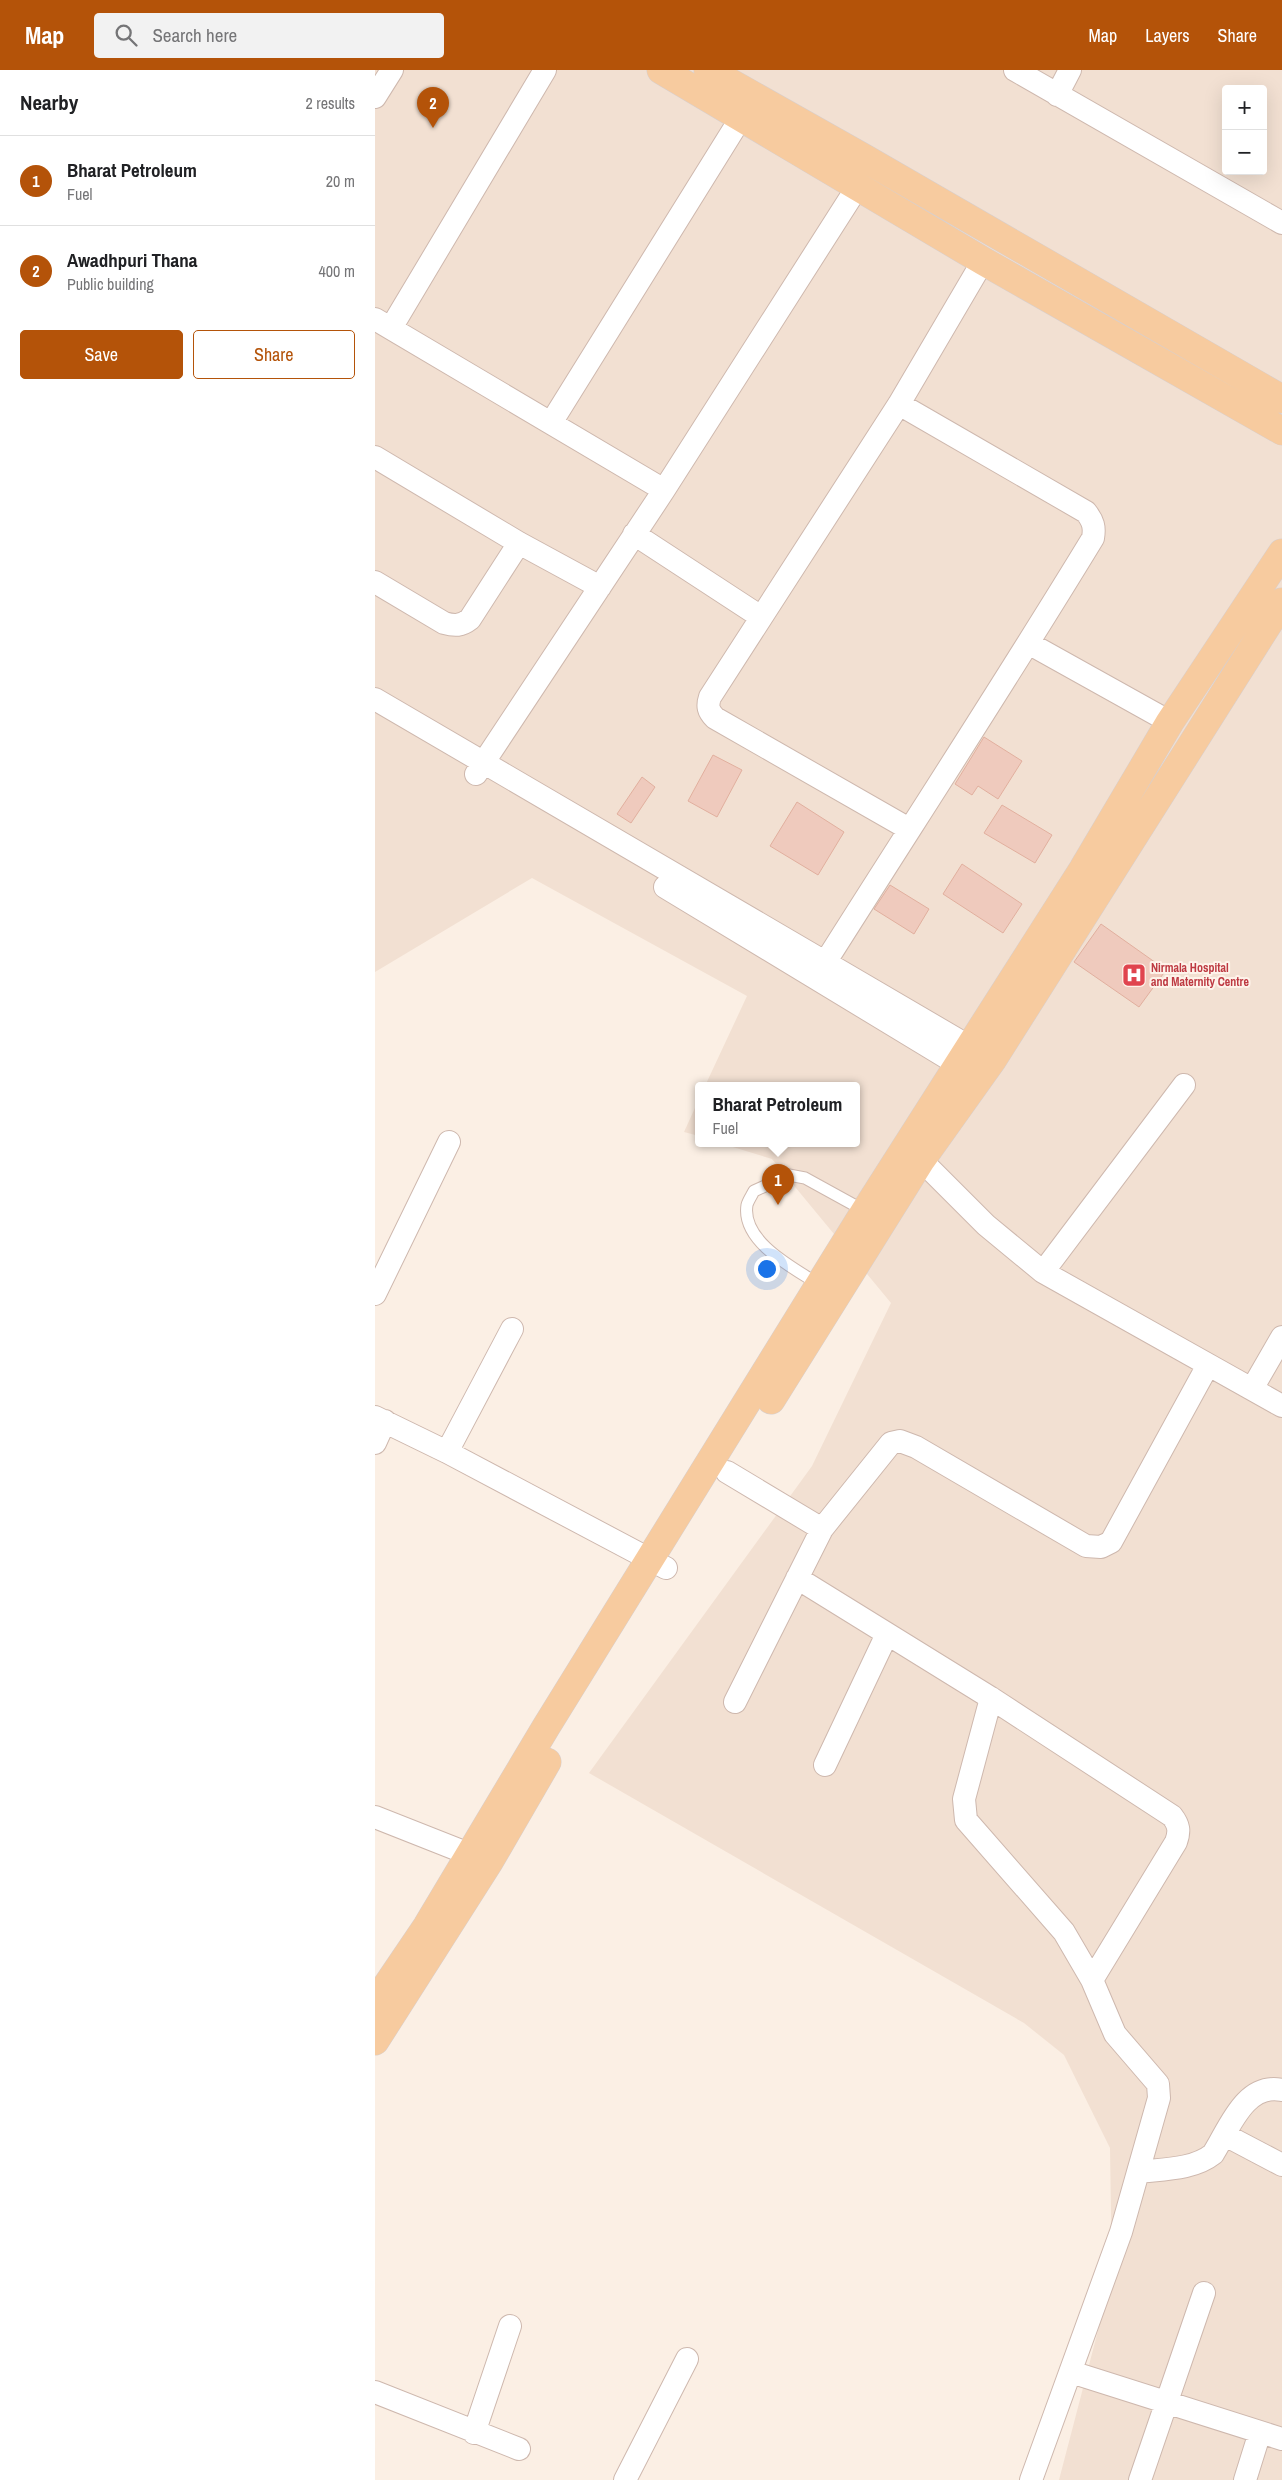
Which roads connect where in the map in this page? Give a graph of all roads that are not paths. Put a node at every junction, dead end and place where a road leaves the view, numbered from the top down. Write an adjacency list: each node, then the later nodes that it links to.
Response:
1 (392, 70): 8 (street)
2 (545, 70): 13 (street)
3 (661, 70): 9 (main road)
4 (708, 70): 14 (main road)
5 (1015, 70): 7 (street)
6 (1070, 70): 7 (street)
7 (1057, 95): 11 (street)
8 (375, 97)
9 (742, 116): 10 (main road); 16 (street)
10 (858, 186): 12 (main road); 19 (street)
11 (1282, 223)
12 (983, 261): 15 (street); 17 (main road)
13 (383, 323): 16 (street)
14 (1282, 399)
15 (899, 404): 26 (street); 27 (street)
16 (551, 423): 19 (street)
17 (1282, 430)
18 (375, 457): 21 (street)
19 (665, 490): 20 (street)
20 (635, 534): 24 (street); 26 (street)
21 (519, 543): 23 (street); 24 (street)
22 (1282, 553): 30 (main road)
23 (375, 582)
24 (600, 587): 31 (street)
25 (1282, 602): 37 (main road)
26 (761, 617): 32 (street)
27 (1029, 644): 30 (street); 32 (street)
28 (375, 699): 31 (street)
29 (375, 717): 31 (street)
30 (1170, 722): 34 (main road)
31 (480, 768): 33 (street)
32 (909, 829): 33 (street)
33 (821, 970): 34 (street)
34 (965, 1056): 38 (main road)
35 (1184, 1086): 39 (street)
36 (449, 1142): 41 (street)
37 (921, 1160): 38 (main road); 39 (street)
38 (873, 1216): 40 (main road); 40 (lane)
39 (1043, 1272): 44 (street)
40 (828, 1290): 50 (main road); 52 (main road)
41 (375, 1294)
42 (512, 1330): 49 (street)
43 (1282, 1337): 45 (street)
44 (1208, 1365): 45 (street); 51 (street)
45 (1252, 1389): 46 (street)
46 (1282, 1406)
47 (380, 1419): 48 (street); 49 (street)
48 (375, 1443)
49 (447, 1452): 52 (street)
50 (727, 1472): 51 (street); 52 (main road)
51 (822, 1529): 53 (street)
52 (658, 1564): 59 (main road)
53 (797, 1578): 54 (street); 56 (street)
54 (887, 1634): 55 (street); 57 (street)
55 (991, 1698): 60 (street); 60 (street)
56 (735, 1702)
57 (825, 1765)
58 (375, 1817): 59 (street)
59 (480, 1858): 61 (main road); 62 (main road)
60 (1092, 1980): 66 (street)
61 (375, 2003)
62 (375, 2042)
63 (1282, 2090): 64 (street)
64 (1225, 2135): 65 (street); 66 (street)
65 (1282, 2164)
66 (1138, 2172): 70 (street)
67 (1204, 2293): 72 (street)
68 (510, 2326): 74 (street)
69 (687, 2359): 76 (street)
70 (1071, 2372): 72 (street); 77 (street)
71 (377, 2397): 74 (street)
72 (1168, 2403): 73 (street); 78 (street)
73 (1275, 2432): 79 (street)
74 (474, 2433): 75 (street)
75 (519, 2449)
76 (625, 2480)
77 (1031, 2480)
78 (1140, 2480)
79 (1245, 2480)

